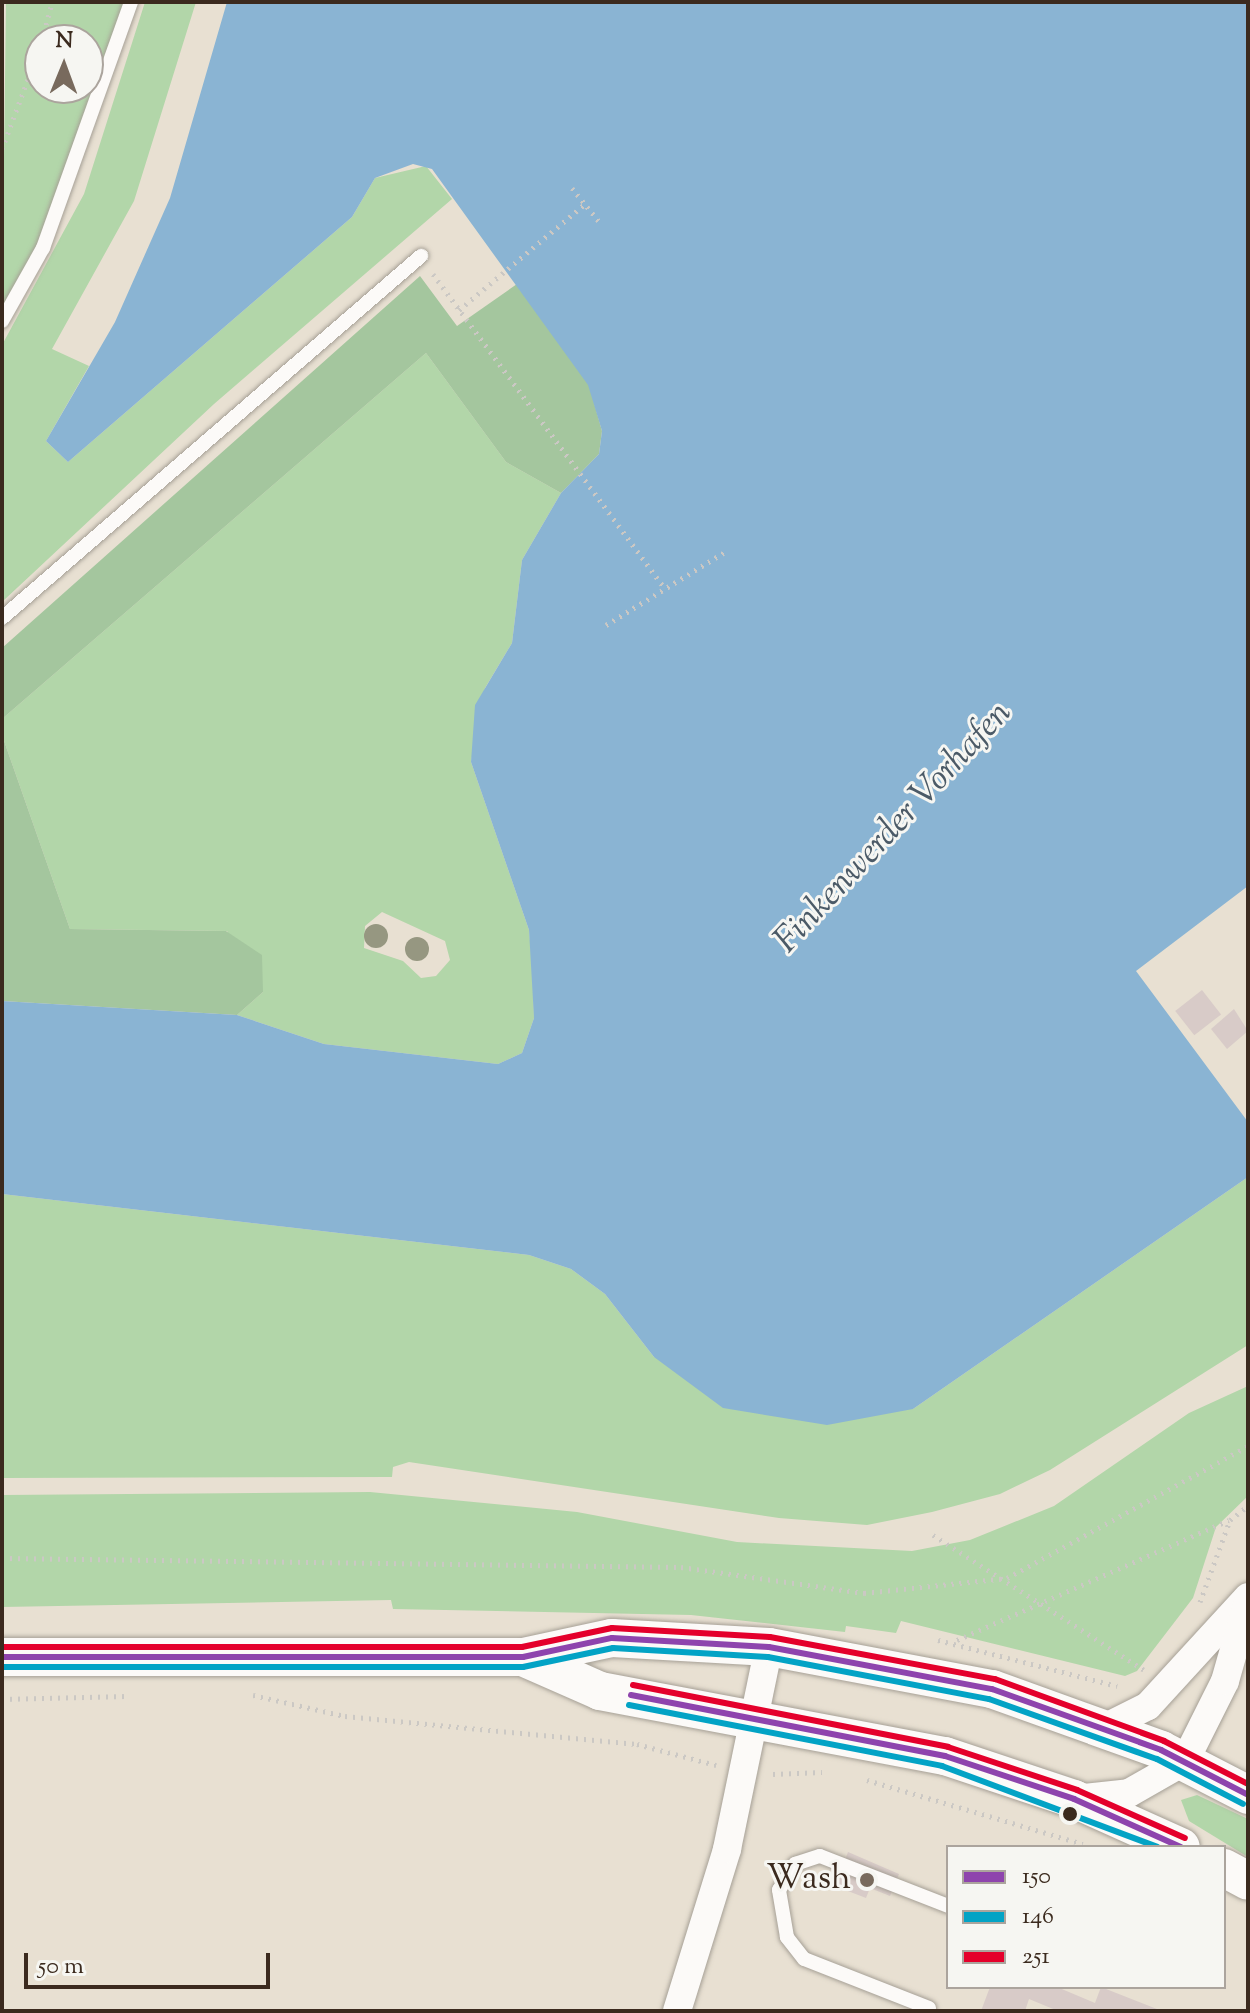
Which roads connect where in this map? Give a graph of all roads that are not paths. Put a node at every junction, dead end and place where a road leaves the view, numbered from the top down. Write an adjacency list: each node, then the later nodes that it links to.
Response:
1 (131, 2): 3 (lane)
2 (421, 256): 4 (lane)
3 (2, 321)
4 (2, 618)
5 (1248, 1599): 10 (street); 11 (street)
6 (769, 1647): 8 (main road); 9 (street); 10 (main road)
7 (2, 1657): 8 (main road)
8 (523, 1657): 9 (main road)
9 (757, 1717): 13 (main road); 19 (street)
10 (1106, 1727): 11 (main road)
11 (1185, 1761): 12 (main road); 13 (street)
12 (1248, 1795)
13 (1074, 1799): 14 (main road)
14 (1177, 1845)
15 (1226, 1869): 16 (main road)
16 (1248, 1881)
17 (946, 1905): 18 (lane)
18 (929, 2008)
19 (677, 2011)

